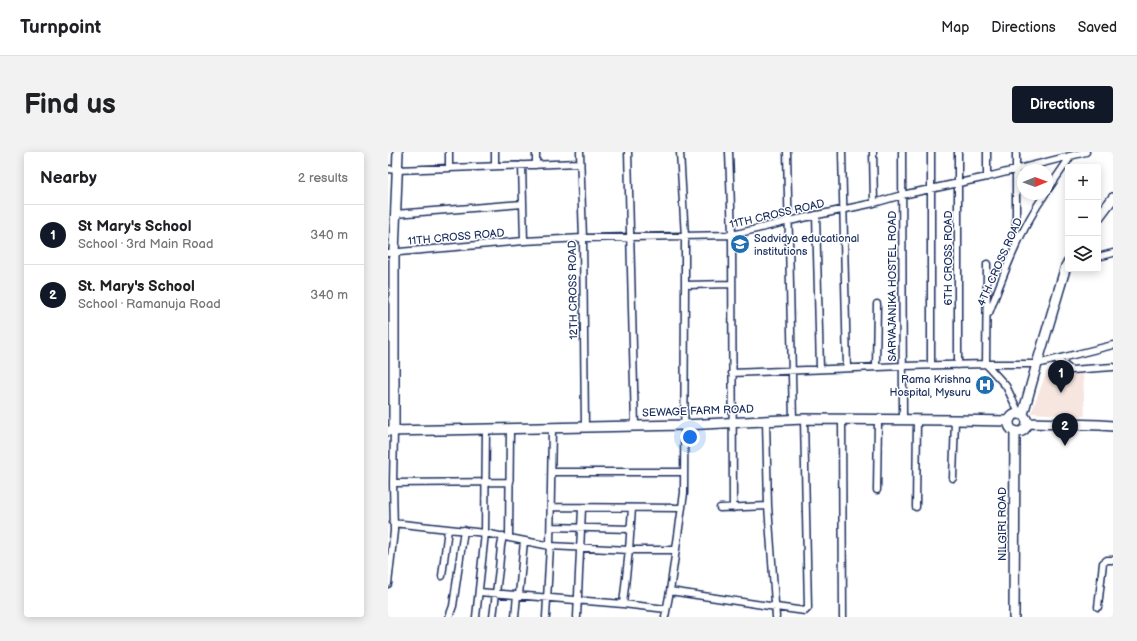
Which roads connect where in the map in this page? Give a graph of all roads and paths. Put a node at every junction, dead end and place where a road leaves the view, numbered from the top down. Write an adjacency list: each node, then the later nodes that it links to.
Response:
1 (398, 152): 25 (main road)
2 (449, 152): 24 (street)
3 (495, 152): 23 (street)
4 (536, 152): 22 (street)
5 (580, 152): 19 (street, 12TH CROSS ROAD)
6 (628, 152): 42 (street)
7 (680, 152): 43 (street)
8 (730, 152): 41 (street)
9 (787, 152): 40 (street)
10 (842, 152): 36 (street)
11 (873, 152): 34 (street)
12 (902, 152): 31 (street, SARVAJANIKA HOSTEL ROAD)
13 (930, 152): 30 (street)
14 (958, 152): 29 (street, 6TH CROSS ROAD)
15 (986, 152): 27 (street)
16 (1016, 152): 26 (street)
17 (1086, 152): 18 (street, 11TH CROSS ROAD)
18 (1071, 154): 20 (street, 11TH CROSS ROAD); 28 (street)
19 (579, 163): 22 (street); 44 (street, 12TH CROSS ROAD)
20 (1035, 164)
21 (522, 165): 22 (street); 23 (street); 35 (street)
22 (536, 165)
23 (495, 166): 24 (street)
24 (449, 168): 25 (street)
25 (393, 169): 37 (main road)
26 (1017, 169): 27 (street, 11TH CROSS ROAD); 46 (street)
27 (987, 177): 29 (street, 11TH CROSS ROAD)
28 (1053, 182)
29 (959, 183): 30 (street, 11TH CROSS ROAD); 60 (street, 6TH CROSS ROAD)
30 (931, 189): 31 (street, 11TH CROSS ROAD); 62 (street)
31 (902, 195): 34 (street, 11TH CROSS ROAD); 61 (street, SARVAJANIKA HOSTEL ROAD)
32 (1113, 197): 38 (main road)
33 (1041, 200): 46 (street, 4TH CROSS ROAD)
34 (874, 203): 36 (street, 11TH CROSS ROAD)
35 (523, 204): 37 (street); 45 (street)
36 (843, 209): 39 (street, 11TH CROSS ROAD); 65 (street)
37 (396, 214): 47 (main road)
38 (1101, 214)
39 (816, 215): 40 (street, 11TH CROSS ROAD); 66 (street)
40 (789, 221): 41 (street, 11TH CROSS ROAD); 67 (street)
41 (732, 236): 43 (street, 11TH CROSS ROAD); 52 (street)
42 (630, 237): 43 (street, 11TH CROSS ROAD); 44 (street, 11TH CROSS ROAD); 83 (street)
43 (685, 237): 53 (street)
44 (583, 238): 45 (street, 11TH CROSS ROAD); 84 (street, 12TH CROSS ROAD)
45 (524, 241): 47 (street, 11TH CROSS ROAD)
46 (1016, 246): 55 (street, 4TH CROSS ROAD)
47 (391, 253): 88 (main road)
48 (1113, 253): 49 (street)
49 (1101, 256)
50 (987, 264): 55 (street)
51 (1065, 271): 59 (main road)
52 (732, 284): 53 (street); 68 (street)
53 (685, 285): 80 (street)
54 (877, 304): 63 (street)
55 (987, 319): 58 (street)
56 (1113, 345): 57 (street)
57 (1057, 360): 59 (street); 64 (street)
58 (986, 364): 59 (street); 60 (street); 69 (street)
59 (1036, 364): 69 (main road)
60 (958, 365): 62 (street)
61 (903, 366): 62 (street); 63 (street); 72 (street, SARVAJANIKA HOSTEL ROAD)
62 (931, 366)
63 (876, 367): 65 (street)
64 (1113, 367)
65 (847, 368): 66 (street)
66 (820, 370): 67 (street)
67 (792, 371): 68 (street); 74 (street)
68 (732, 373): 79 (street)
69 (1021, 414): 78 (main road); 81 (main road)
70 (804, 419): 71 (main road, SEWAGE FARM ROAD); 74 (main road, SEWAGE FARM ROAD); 128 (street)
71 (842, 419): 75 (main road, SEWAGE FARM ROAD); 139 (street)
72 (903, 419): 73 (main road, SEWAGE FARM ROAD); 75 (main road, SEWAGE FARM ROAD)
73 (917, 419): 76 (main road, SEWAGE FARM ROAD); 99 (street)
74 (793, 420): 77 (main road, SEWAGE FARM ROAD)
75 (878, 420): 96 (street)
76 (955, 420): 78 (main road, SEWAGE FARM ROAD); 92 (street)
77 (766, 421): 79 (main road, SEWAGE FARM ROAD); 97 (street)
78 (1009, 421): 89 (main road)
79 (732, 422): 80 (main road, SEWAGE FARM ROAD); 104 (street)
80 (684, 425): 83 (main road, SEWAGE FARM ROAD); 91 (street)
81 (1028, 425): 82 (main road); 89 (main road)
82 (1113, 425)
83 (635, 426): 84 (main road, SEWAGE FARM ROAD)
84 (585, 427): 85 (main road, SEWAGE FARM ROAD)
85 (552, 428): 87 (main road, SEWAGE FARM ROAD); 90 (street)
86 (486, 429): 87 (main road, SEWAGE FARM ROAD); 88 (main road, SEWAGE FARM ROAD); 93 (street)
87 (510, 429): 94 (street)
88 (391, 431): 95 (street)
89 (1015, 431): 140 (main road, NILGIRI ROAD)
90 (552, 472): 91 (street); 98 (street)
91 (684, 472): 102 (street)
92 (953, 478)
93 (486, 482): 94 (street); 95 (street); 111 (street)
94 (510, 482): 112 (street)
95 (393, 483): 105 (street)
96 (877, 490)
97 (768, 506): 104 (street); 128 (street)
98 (551, 507): 100 (street); 106 (street)
99 (916, 507)
100 (582, 508): 101 (street); 107 (street)
101 (632, 508): 102 (street); 109 (street)
102 (682, 508): 117 (street)
103 (720, 508): 104 (street)
104 (733, 508)
105 (392, 520): 108 (street); 120 (street)
106 (551, 527): 107 (street); 114 (street)
107 (581, 527): 109 (street); 115 (street)
108 (448, 529): 110 (street); 119 (street)
109 (631, 529): 116 (street)
110 (464, 530): 111 (street); 131 (street)
111 (485, 532): 112 (street); 122 (street)
112 (506, 537): 113 (street); 123 (street)
113 (524, 541): 114 (street); 124 (street)
114 (550, 546): 115 (street); 125 (street)
115 (580, 548): 116 (street); 126 (street)
116 (629, 550): 117 (street); 127 (street)
117 (676, 550): 121 (street)
118 (1113, 560): 129 (street)
119 (442, 576)
120 (388, 584)
121 (670, 591): 128 (street); 130 (street)
122 (479, 592): 123 (street); 132 (street)
123 (497, 594): 124 (street); 133 (street)
124 (518, 595): 125 (street); 134 (street)
125 (548, 598): 126 (street); 135 (street)
126 (578, 600): 127 (street); 136 (street)
127 (623, 604): 130 (street)
128 (776, 607): 138 (street)
129 (1098, 608)
130 (666, 609): 137 (street)
131 (448, 617)
132 (476, 617)
133 (493, 617)
134 (515, 617)
135 (546, 617)
136 (577, 617)
137 (665, 617)
138 (776, 617)
139 (843, 617)
140 (1014, 617)

